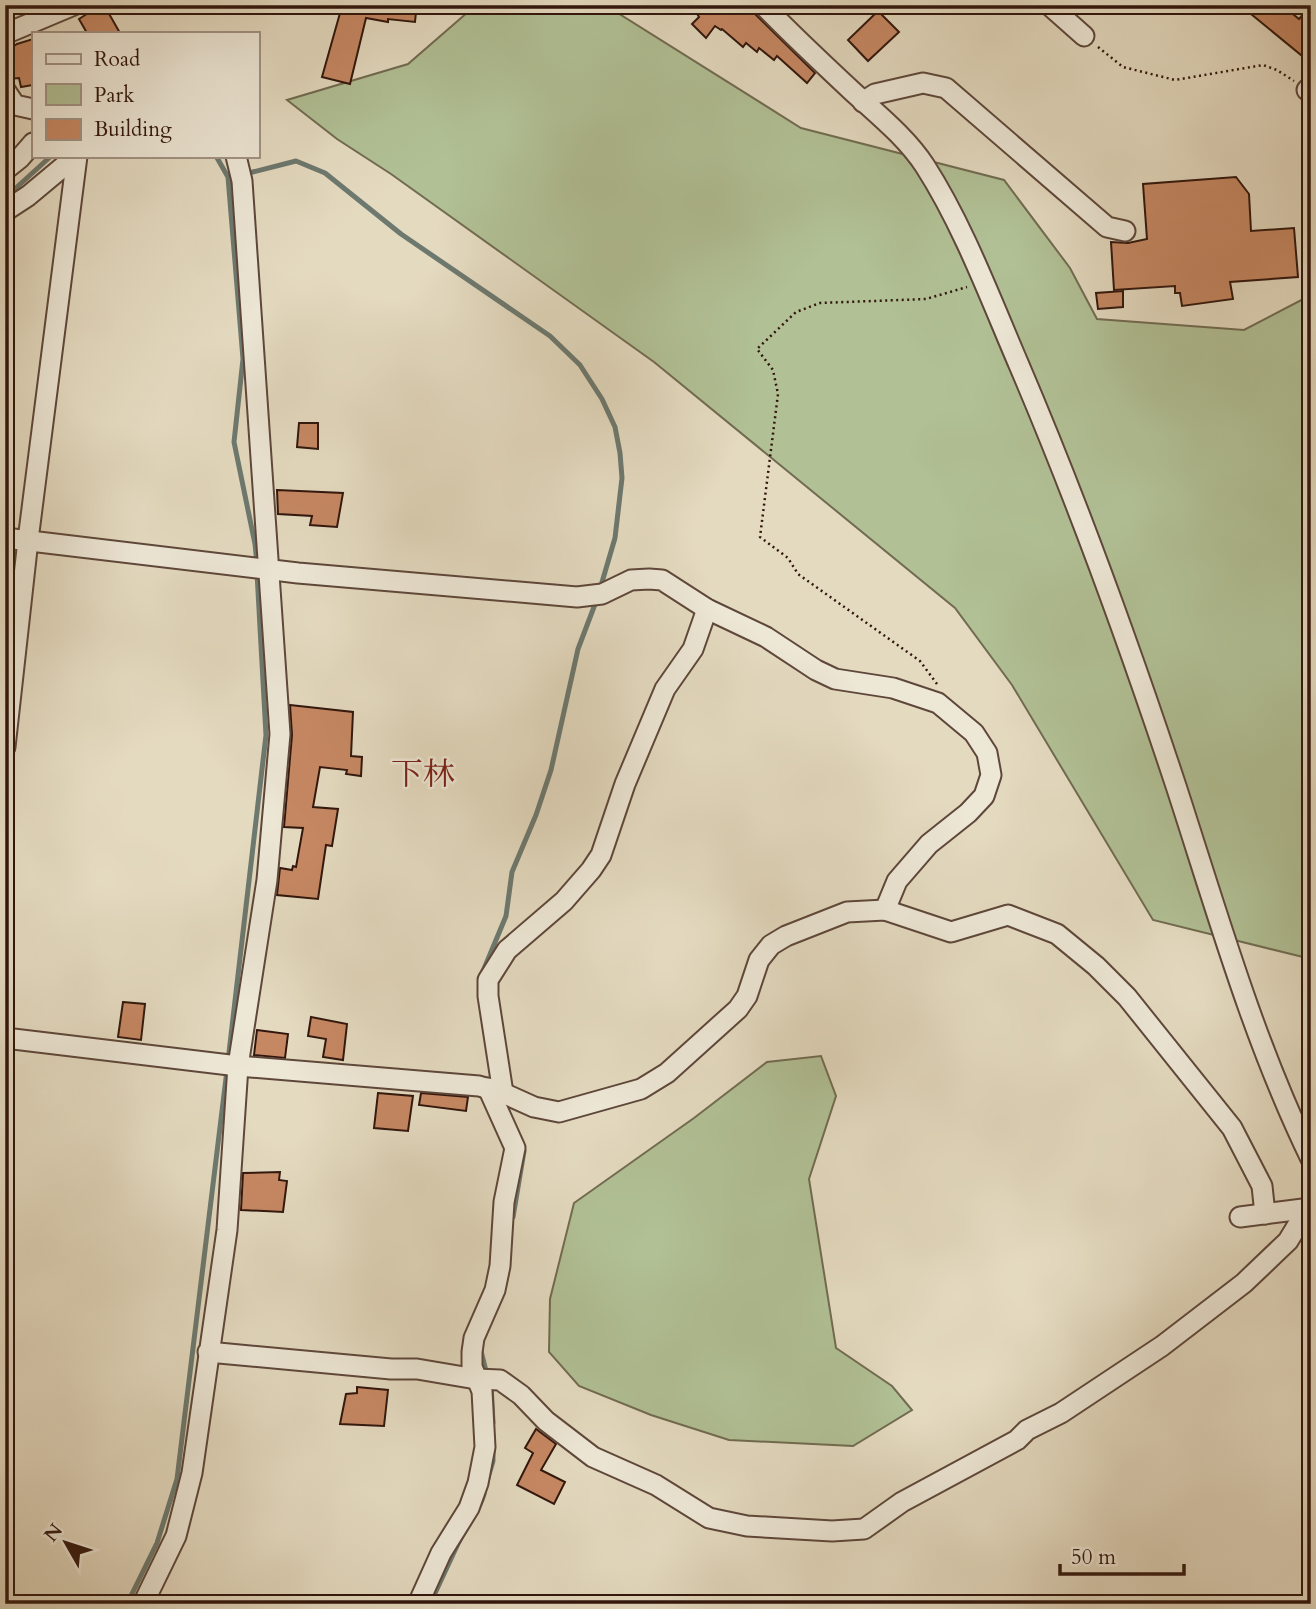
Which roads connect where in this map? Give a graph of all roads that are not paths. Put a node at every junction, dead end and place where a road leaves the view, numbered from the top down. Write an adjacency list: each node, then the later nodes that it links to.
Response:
1 (74, 5): 4 (street)
2 (763, 5): 7 (street)
3 (1049, 5): 5 (street)
4 (5, 34)
5 (1084, 36)
6 (5, 90): 8 (street)
7 (863, 102): 15 (street); 25 (street)
8 (32, 109)
9 (32, 144): 13 (street)
10 (74, 158): 14 (street)
11 (76, 158): 17 (street)
12 (239, 168): 18 (street)
13 (5, 170)
14 (5, 211)
15 (1125, 231)
16 (5, 538): 17 (street)
17 (28, 540): 18 (street); 20 (street)
18 (260, 568): 19 (street); 23 (street)
19 (707, 609): 21 (street); 24 (street)
20 (5, 747)
21 (885, 910): 24 (street); 27 (street)
22 (5, 1038): 23 (street)
23 (230, 1065): 24 (street); 29 (street)
24 (495, 1090): 30 (street)
25 (1311, 1159)
26 (1310, 1208): 27 (street); 30 (street)
27 (1265, 1214): 28 (street)
28 (1240, 1217)
29 (208, 1352): 30 (street); 31 (street)
30 (485, 1379): 32 (street)
31 (143, 1604)
32 (418, 1604)

